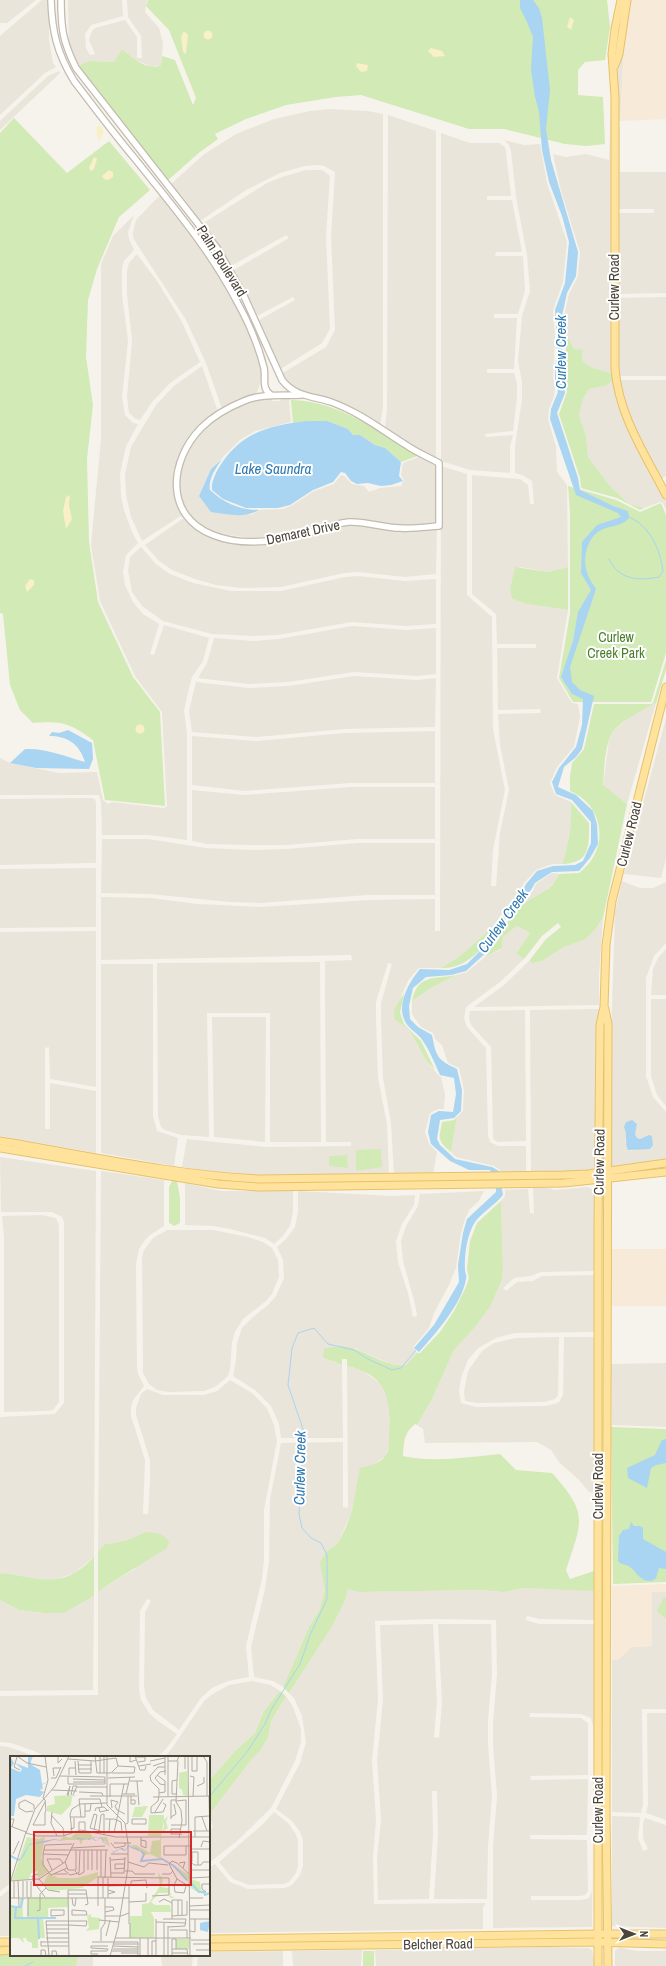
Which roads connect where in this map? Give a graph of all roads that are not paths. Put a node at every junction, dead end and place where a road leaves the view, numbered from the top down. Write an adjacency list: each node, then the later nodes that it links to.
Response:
1 (51, 0): 5 (street, Palm Boulevard)
2 (61, 0): 4 (street, Palm Boulevard)
3 (625, 0): 10 (main road, Curlew Road)
4 (138, 148): 5 (street); 8 (street, Palm Boulevard)
5 (130, 153): 6 (street, Palm Boulevard)
6 (264, 384): 7 (street, Palm Boulevard); 9 (street)
7 (271, 395): 8 (street, Demaret Drive); 9 (street, Demaret Drive)
8 (301, 395): 11 (street, Palm Boulevard)
9 (258, 397): 11 (street, Demaret Drive)
10 (666, 495)
11 (439, 526)
12 (666, 687): 13 (main road, Curlew Road)
13 (604, 1007): 19 (main road, Curlew Road); 19 (main road, Curlew Road)
14 (0, 1141): 19 (main road)
15 (0, 1148): 21 (main road)
16 (666, 1163): 19 (main road)
17 (666, 1167): 19 (main road)
18 (666, 1172): 20 (main road)
19 (603, 1174): 20 (main road); 21 (main road); 22 (main road, Curlew Road); 23 (main road, Curlew Road)
20 (616, 1178): 23 (main road)
21 (545, 1184): 22 (main road)
22 (598, 1190): 24 (main road, Curlew Road)
23 (608, 1252): 25 (main road, Curlew Road)
24 (598, 1259): 25 (main road); 26 (main road, Curlew Road)
25 (607, 1301): 27 (main road, Curlew Road)
26 (598, 1335): 27 (main road); 28 (main road, Curlew Road)
27 (606, 1383): 29 (main road, Curlew Road)
28 (598, 1622): 29 (main road); 30 (main road, Curlew Road)
29 (606, 1664): 36 (main road, Curlew Road)
30 (598, 1860): 31 (main road, Curlew Road); 36 (main road)
31 (598, 1922): 33 (main road); 36 (main road, Curlew Road)
32 (666, 1930): 36 (main road)
33 (530, 1934): 35 (main road, Belcher Road); 36 (main road, Belcher Road)
34 (666, 1934): 36 (main road, Belcher Road)
35 (417, 1936): 38 (main road, Belcher Road); 42 (main road)
36 (602, 1937): 37 (main road); 39 (main road); 40 (main road, Belcher Road); 41 (main road, Belcher Road); 45 (main road, Curlew Road); 47 (main road); 48 (main road, Curlew Road)
37 (666, 1938)
38 (210, 1939)
39 (516, 1943): 40 (main road, Belcher Road); 42 (main road, Belcher Road)
40 (525, 1943): 45 (main road)
41 (619, 1943): 43 (main road, Belcher Road); 49 (main road)
42 (417, 1944): 44 (main road, Belcher Road)
43 (666, 1944)
44 (210, 1947)
45 (598, 1951): 46 (main road, Curlew Road)
46 (598, 1966)
47 (604, 1966)
48 (608, 1966)
49 (612, 1966)

